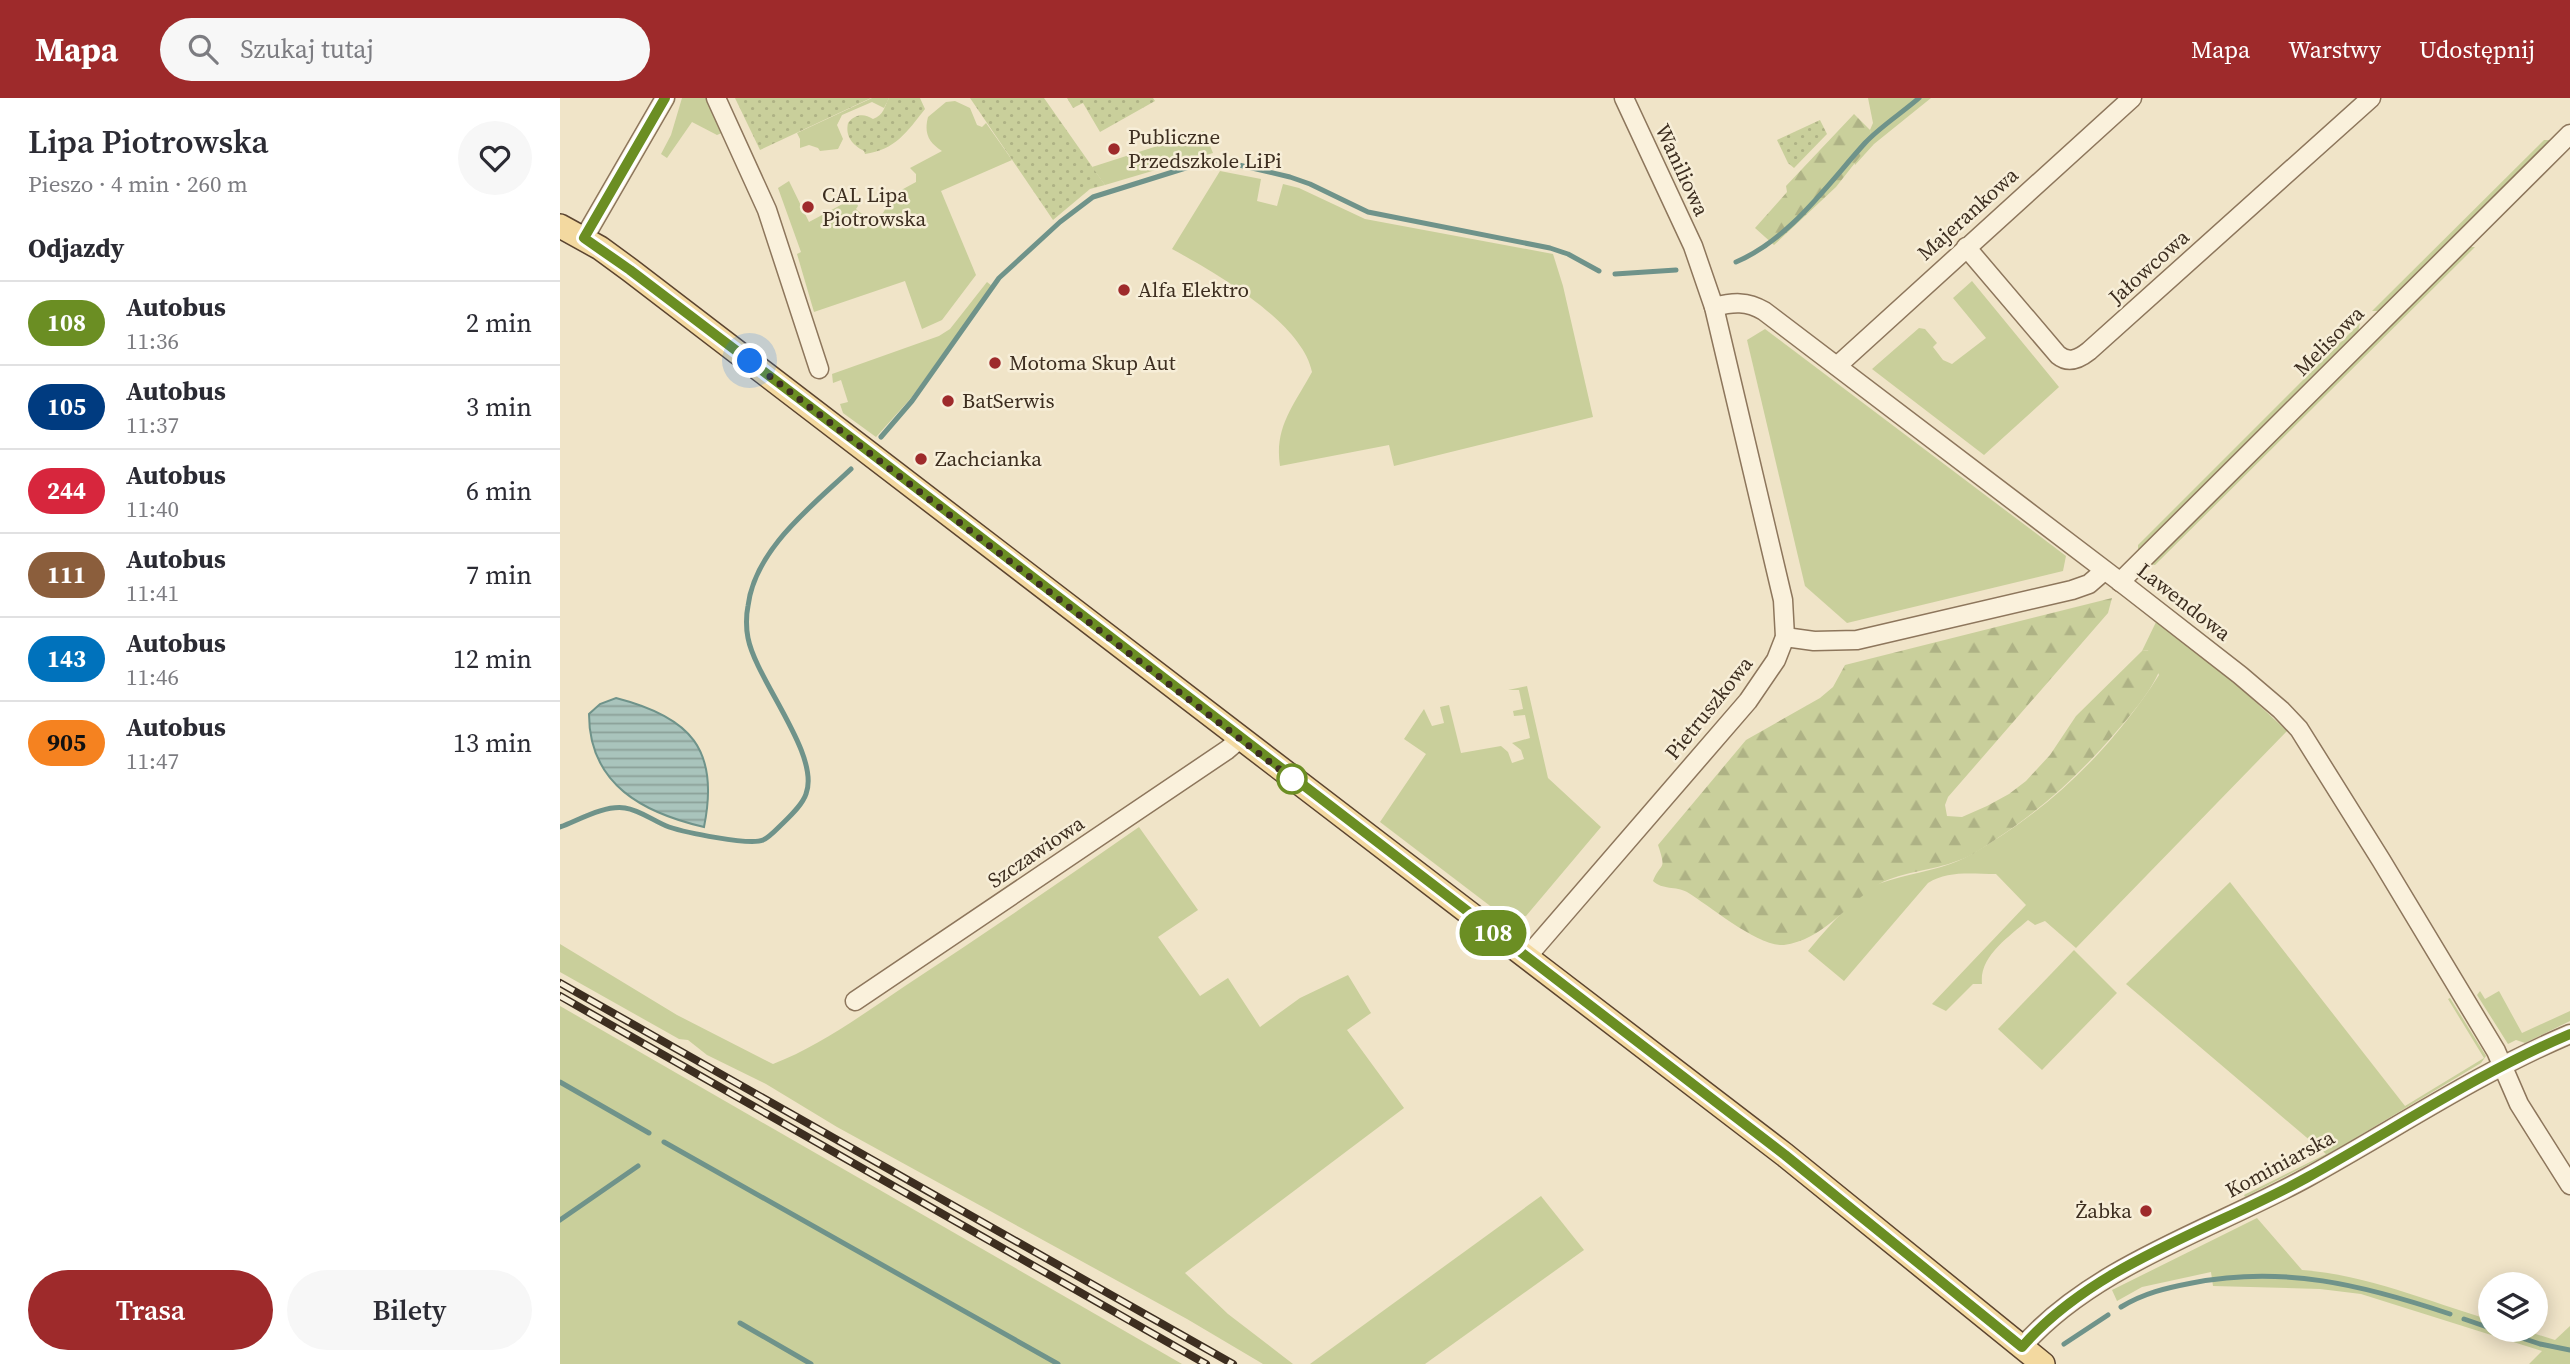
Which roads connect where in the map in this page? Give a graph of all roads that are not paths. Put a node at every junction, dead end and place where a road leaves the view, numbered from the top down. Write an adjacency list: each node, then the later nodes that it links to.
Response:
1 (665, 98): 8 (street)
2 (716, 98): 12 (street)
3 (1623, 98): 10 (street, Waniliowa)
4 (2132, 98): 9 (street, Majerankowa)
5 (2371, 98): 9 (street, Jałowcowa)
6 (2570, 134): 14 (street, Melisowa)
7 (560, 226): 8 (main road)
8 (584, 238): 16 (main road)
9 (1966, 247): 11 (street, Majerankowa)
10 (1714, 307): 11 (street, Lawendowa); 15 (street, Waniliowa)
11 (1837, 366): 13 (street, Lawendowa)
12 (819, 369)
13 (2104, 571): 14 (street, Lawendowa); 15 (street)
14 (2120, 582): 20 (street, Lawendowa)
15 (1784, 638): 17 (street, Pietruszkowa)
16 (1241, 738): 17 (main road); 18 (street, Szczawiowa)
17 (1526, 958): 22 (main road)
18 (855, 1001)
19 (2570, 1034): 20 (street, Kominiarska)
20 (2502, 1067): 21 (street, Lawendowa); 22 (street, Kominiarska)
21 (2570, 1185)
22 (2022, 1347): 23 (main road)
23 (2043, 1364)

